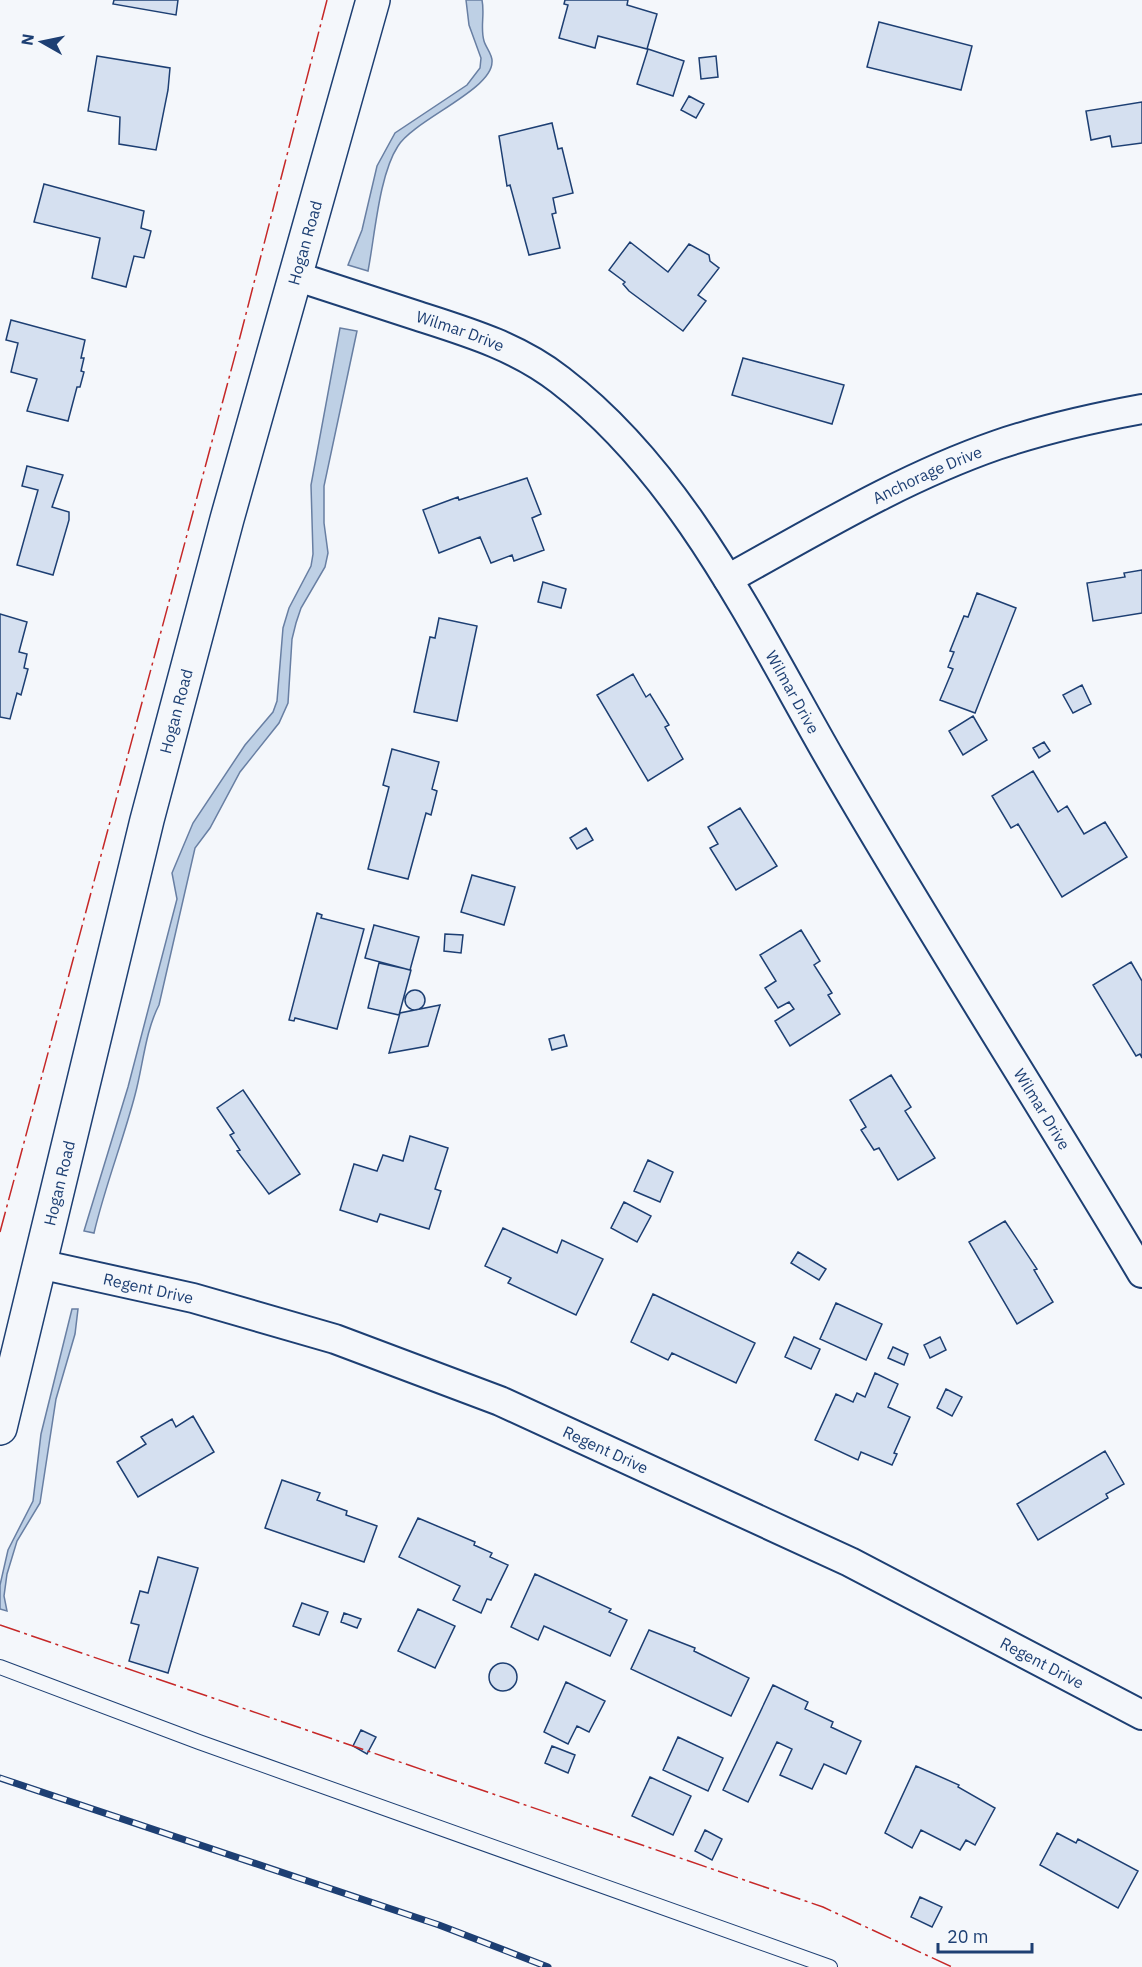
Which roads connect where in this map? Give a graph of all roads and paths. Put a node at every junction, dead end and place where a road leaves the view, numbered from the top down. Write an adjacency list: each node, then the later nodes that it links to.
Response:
1 (373, 0): 2 (street, Hogan Road)
2 (295, 276): 4 (street, Wilmar Drive); 5 (street, Hogan Road)
3 (1142, 409): 4 (street, Anchorage Drive)
4 (728, 579): 6 (street, Wilmar Drive)
5 (39, 1264): 7 (street, Hogan Road); 9 (street, Regent Drive)
6 (1142, 1273)
7 (0, 1428)
8 (0, 1667): 10 (lane)
9 (1142, 1715)
10 (830, 1967)

